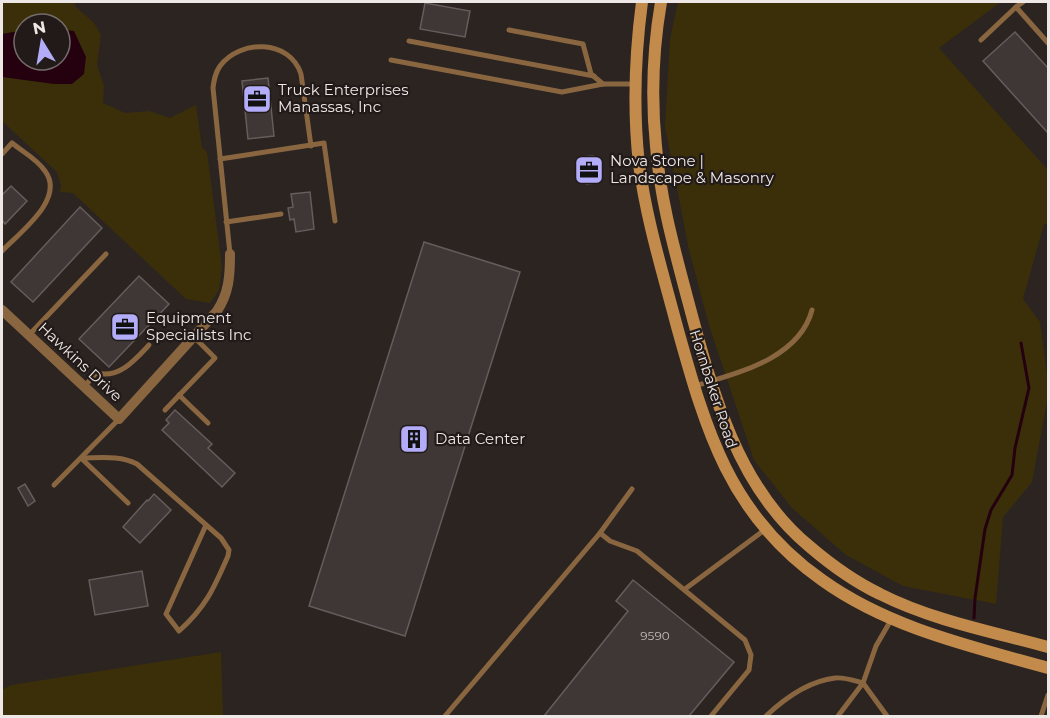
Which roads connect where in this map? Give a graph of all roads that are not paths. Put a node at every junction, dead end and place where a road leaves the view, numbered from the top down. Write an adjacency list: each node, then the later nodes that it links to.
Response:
1 (642, 2): 12 (main road, Hornbaker Road)
2 (661, 2): 27 (main road, Hornbaker Road)
3 (1023, 2): 4 (lane)
4 (1016, 7): 6 (lane); 8 (lane)
5 (509, 30): 10 (lane)
6 (981, 40)
7 (410, 41): 10 (lane)
8 (1048, 43)
9 (391, 60): 11 (lane)
10 (594, 76): 11 (lane)
11 (603, 84): 12 (lane)
12 (635, 84): 28 (main road, Hornbaker Road)
13 (311, 146): 15 (lane); 15 (lane); 17 (lane)
14 (2, 154): 19 (lane)
15 (220, 159): 18 (lane)
16 (281, 214): 18 (lane)
17 (335, 221)
18 (226, 222): 21 (lane)
19 (2, 248)
20 (106, 254): 24 (lane)
21 (230, 254): 25 (street, Hawkins Drive)
22 (2, 310): 24 (street, Hawkins Drive)
23 (812, 310): 27 (lane)
24 (28, 335): 29 (street, Hawkins Drive)
25 (194, 337): 30 (lane); 32 (street, Hawkins Drive)
26 (148, 345): 29 (lane)
27 (710, 381): 28 (lane); 43 (main road, Hornbaker Road)
28 (695, 386): 39 (main road, Hornbaker Road)
29 (84, 387): 32 (street, Hawkins Drive)
30 (179, 396): 31 (lane); 33 (lane)
31 (165, 410)
32 (119, 419): 34 (lane)
33 (208, 423)
34 (81, 458): 35 (lane); 37 (lane); 38 (lane)
35 (54, 486)
36 (632, 489): 40 (lane)
37 (128, 503)
38 (206, 525): 38 (lane)
39 (766, 530): 41 (lane); 42 (main road, Hornbaker Road)
40 (600, 533): 41 (lane); 47 (lane)
41 (685, 589): 48 (lane)
42 (891, 620): 44 (main road, Hornbaker Road); 45 (lane)
43 (1048, 647)
44 (1048, 668)
45 (863, 683): 49 (lane); 50 (lane); 51 (lane)
46 (1048, 694): 52 (lane)
47 (445, 717)
48 (711, 717)
49 (766, 717)
50 (838, 717)
51 (887, 717)
52 (1041, 717)

